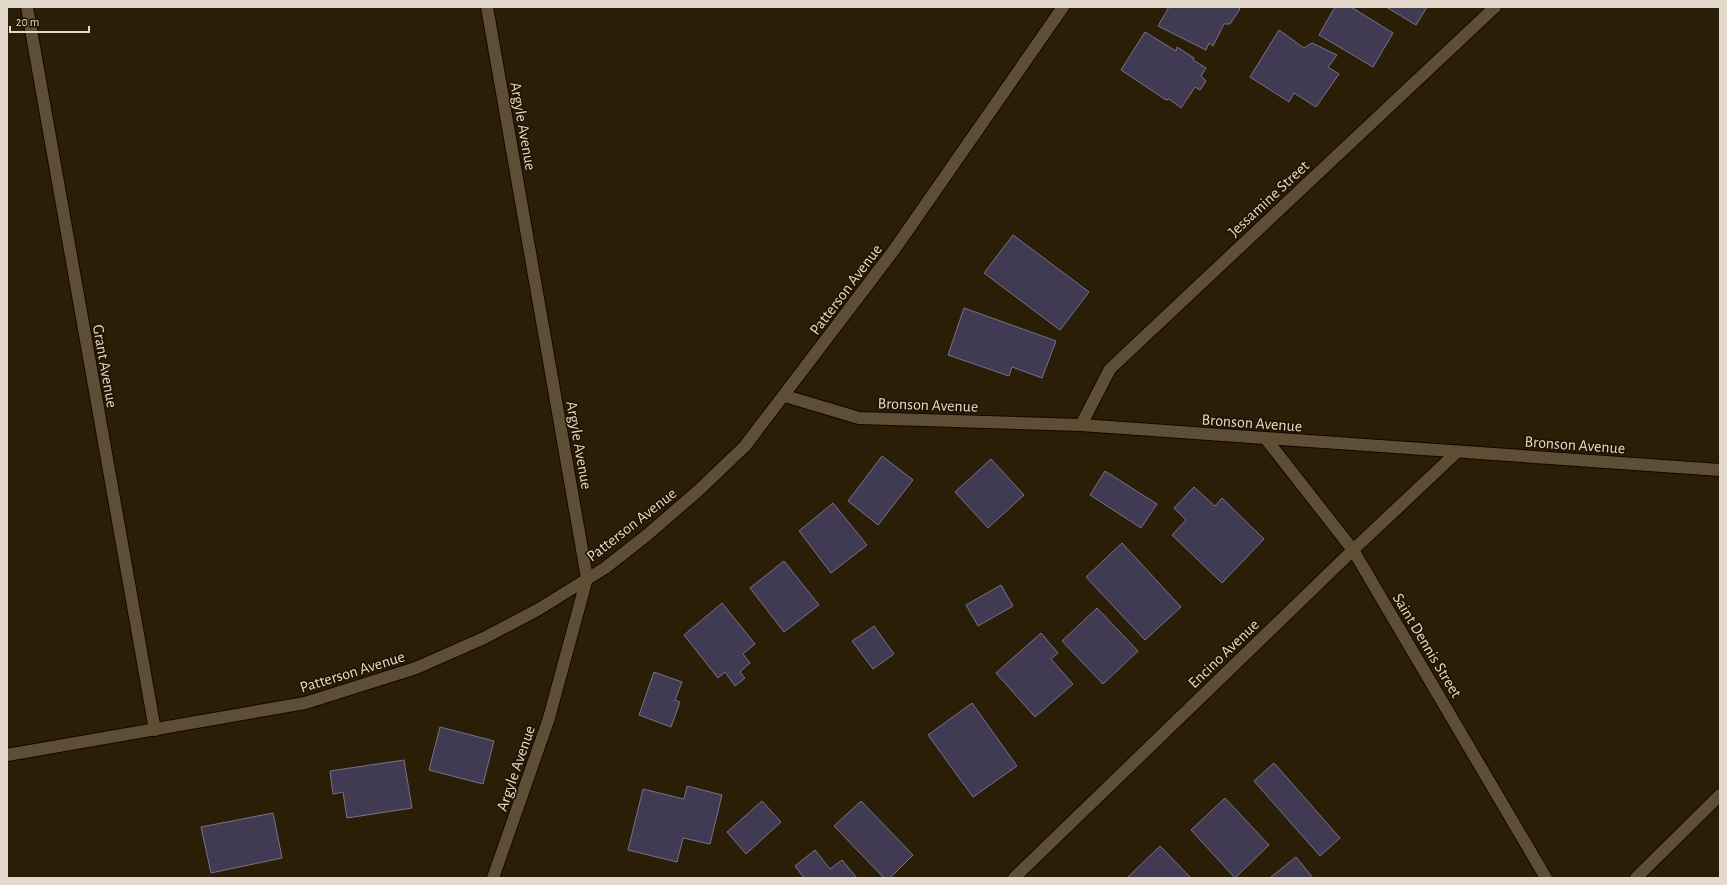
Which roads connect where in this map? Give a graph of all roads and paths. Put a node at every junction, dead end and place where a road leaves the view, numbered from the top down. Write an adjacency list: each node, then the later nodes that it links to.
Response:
1 (27, 7): 12 (street, Grant Avenue)
2 (487, 7): 11 (street, Argyle Avenue)
3 (1062, 7): 5 (street, Patterson Avenue)
4 (1495, 7): 6 (street, Jessamine Street)
5 (785, 396): 6 (street, Bronson Avenue); 11 (street, Patterson Avenue)
6 (1080, 426): 7 (street, Bronson Avenue)
7 (1266, 439): 8 (street, Bronson Avenue); 10 (street, Saint Dennis Street)
8 (1457, 452): 9 (street, Bronson Avenue); 10 (street, Encino Avenue)
9 (1720, 470)
10 (1353, 550): 16 (street, Encino Avenue); 17 (street, Saint Dennis Street)
11 (587, 578): 12 (street, Patterson Avenue); 15 (street, Argyle Avenue)
12 (154, 730): 13 (street, Patterson Avenue)
13 (7, 756)
14 (1720, 796): 18 (street)
15 (493, 878)
16 (1014, 878)
17 (1546, 878)
18 (1636, 878)

